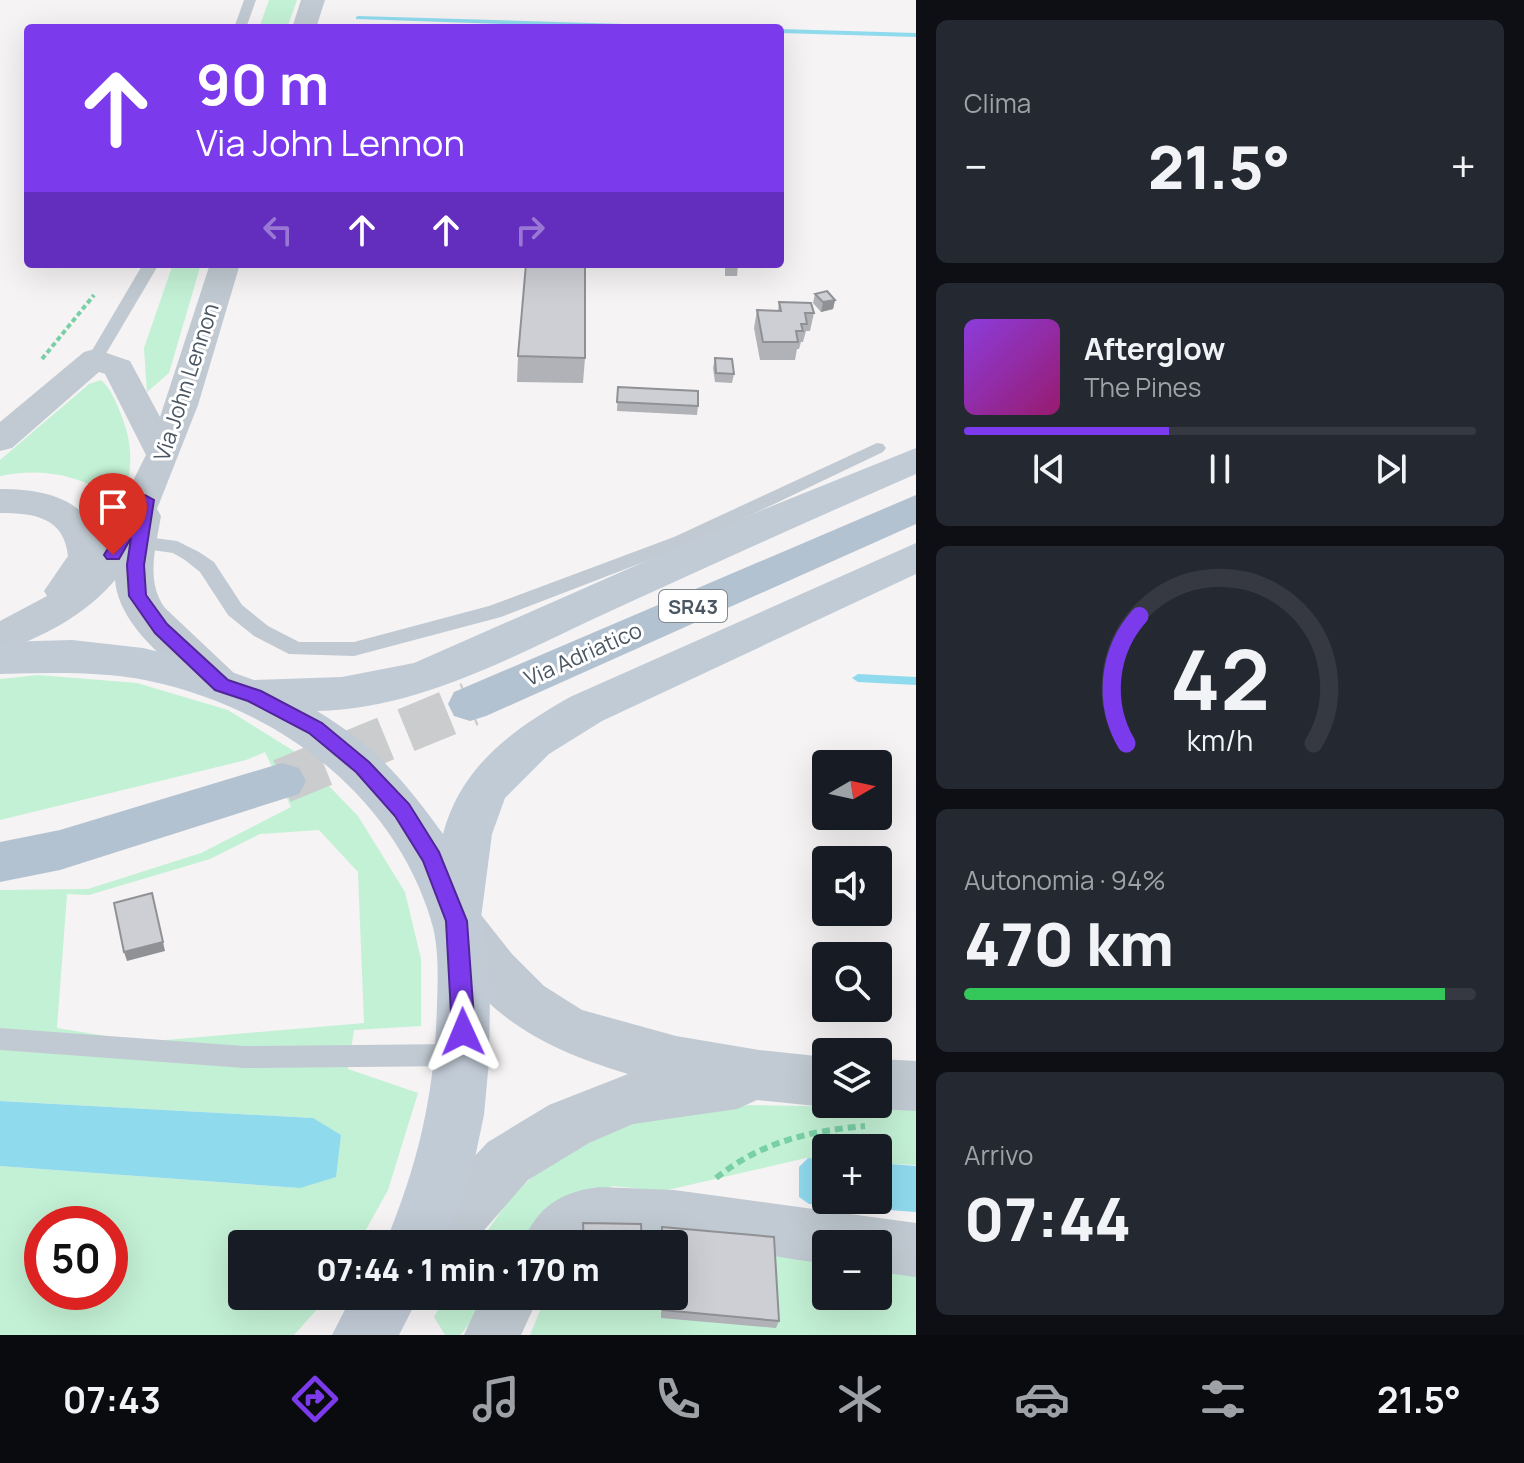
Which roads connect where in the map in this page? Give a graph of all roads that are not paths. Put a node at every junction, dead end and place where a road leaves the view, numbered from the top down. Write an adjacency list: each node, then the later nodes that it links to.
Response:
1 (250, 0): 3 (lane)
2 (313, 0): 4 (street)
3 (241, 24)
4 (305, 24)
5 (149, 268): 7 (lane)
6 (224, 268): 10 (street, Via John Lennon)
7 (95, 359): 8 (street); 10 (street)
8 (0, 440)
9 (897, 454): 14 (lane); 18 (main road)
10 (163, 455): 11 (street, Via John Lennon)
11 (145, 500): 14 (street, Via John Lennon); 16 (street, Via John Lennon)
12 (0, 501): 16 (street)
13 (916, 508): 19 (main road, Via Adriatico / SR43)
14 (138, 542): 18 (street, Via John Lennon)
15 (916, 557): 22 (main road)
16 (14, 629)
17 (0, 658): 18 (main road)
18 (238, 691): 22 (main road)
19 (470, 704)
20 (282, 781): 21 (main road)
21 (0, 862)
22 (456, 921): 24 (main road); 25 (street)
23 (0, 1039): 24 (lane)
24 (463, 1055): 28 (main road)
25 (804, 1081): 29 (street)
26 (916, 1086): 27 (street)
27 (892, 1097)
28 (422, 1230)
29 (445, 1230)
30 (559, 1230): 31 (street)
31 (812, 1235)
32 (892, 1246): 33 (street)
33 (916, 1250)
34 (379, 1310): 36 (main road)
35 (504, 1310): 37 (street)
36 (363, 1335)
37 (492, 1335)

